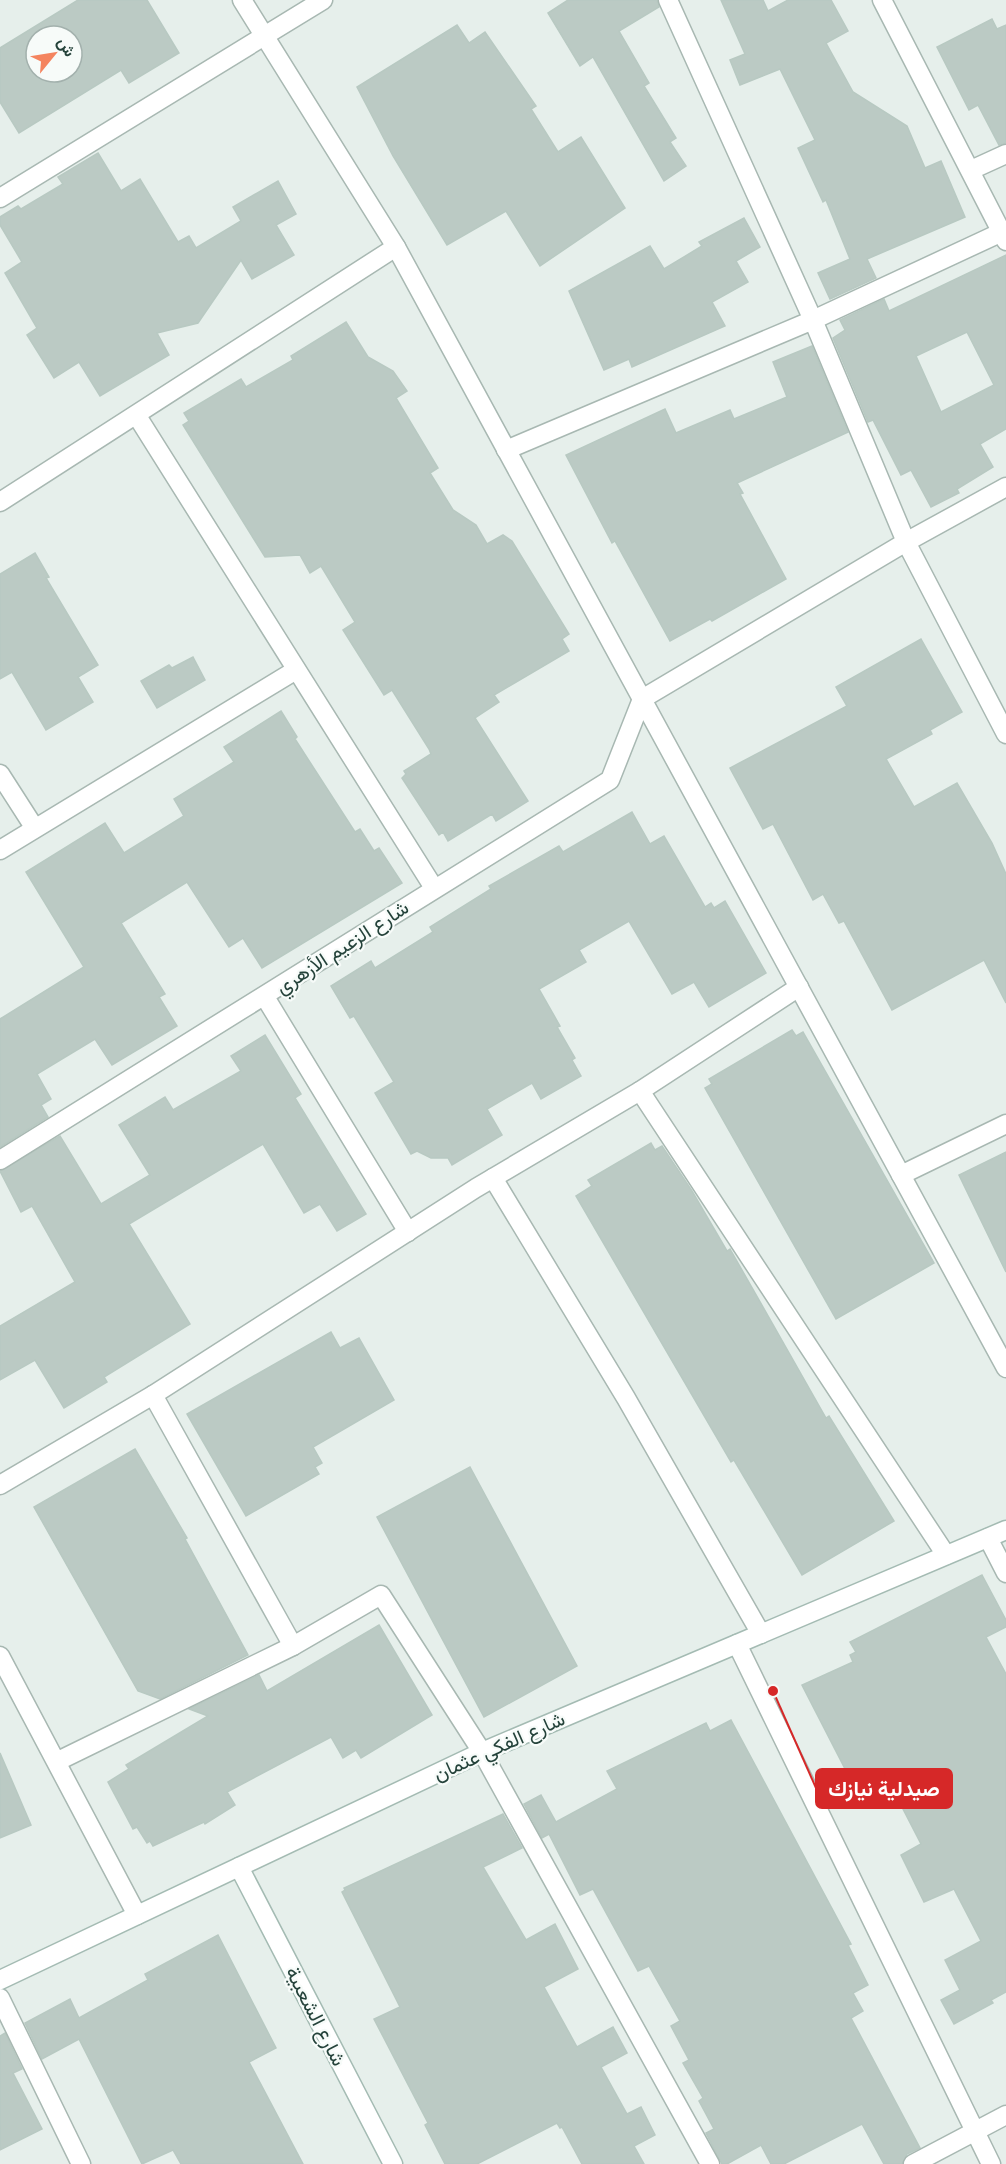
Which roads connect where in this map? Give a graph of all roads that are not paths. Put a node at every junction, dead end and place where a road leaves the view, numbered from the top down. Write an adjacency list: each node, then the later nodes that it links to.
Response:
1 (242, 0): 5 (street)
2 (323, 0): 5 (street)
3 (668, 0): 11 (street)
4 (882, 0): 7 (street)
5 (264, 34): 8 (street); 10 (street)
6 (1006, 154): 7 (street)
7 (971, 170): 9 (street)
8 (0, 198)
9 (1004, 237): 11 (street)
10 (396, 247): 12 (street); 13 (street)
11 (813, 320): 13 (street); 16 (street)
12 (138, 416): 15 (street); 17 (street)
13 (506, 450): 18 (street)
14 (1006, 488): 16 (street)
15 (0, 502)
16 (906, 542): 18 (street); 19 (street)
17 (296, 670): 21 (street); 23 (street)
18 (642, 699): 23 (street, شارع الزعيم الأزهري); 24 (street)
19 (1006, 734)
20 (0, 774): 21 (street)
21 (34, 827): 22 (street)
22 (0, 850)
23 (434, 888): 25 (street, شارع الزعيم الأزهري)
24 (799, 987): 26 (street); 29 (street)
25 (265, 997): 28 (street, شارع الزعيم الأزهري); 31 (street)
26 (640, 1091): 30 (street); 37 (street)
27 (1006, 1124): 29 (street)
28 (0, 1160)
29 (901, 1175): 32 (street)
30 (493, 1178): 31 (street); 39 (street)
31 (408, 1232): 33 (street)
32 (1006, 1368)
33 (153, 1395): 34 (street); 41 (street)
34 (0, 1485)
35 (1006, 1530): 36 (street, شارع الفكي عثمان)
36 (988, 1538): 37 (street, شارع الفكي عثمان); 38 (street)
37 (946, 1556): 39 (street, شارع الفكي عثمان)
38 (1006, 1573)
39 (761, 1634): 40 (street, شارع الفكي عثمان)
40 (737, 1644): 43 (street, شارع الفكي عثمان); 50 (street)
41 (293, 1646): 43 (street); 44 (street)
42 (0, 1656): 44 (street)
43 (482, 1752): 45 (street, شارع الفكي عثمان); 53 (street)
44 (58, 1761): 46 (street)
45 (239, 1867): 46 (street, شارع الفكي عثمان); 52 (street, شارع الشعبية)
46 (138, 1915): 47 (street, شارع الفكي عثمان)
47 (0, 1980)
48 (0, 1998): 51 (street)
49 (1006, 2115): 50 (street)
50 (974, 2132): 54 (street); 55 (street)
51 (81, 2164)
52 (393, 2164)
53 (710, 2164)
54 (913, 2164)
55 (991, 2164)

